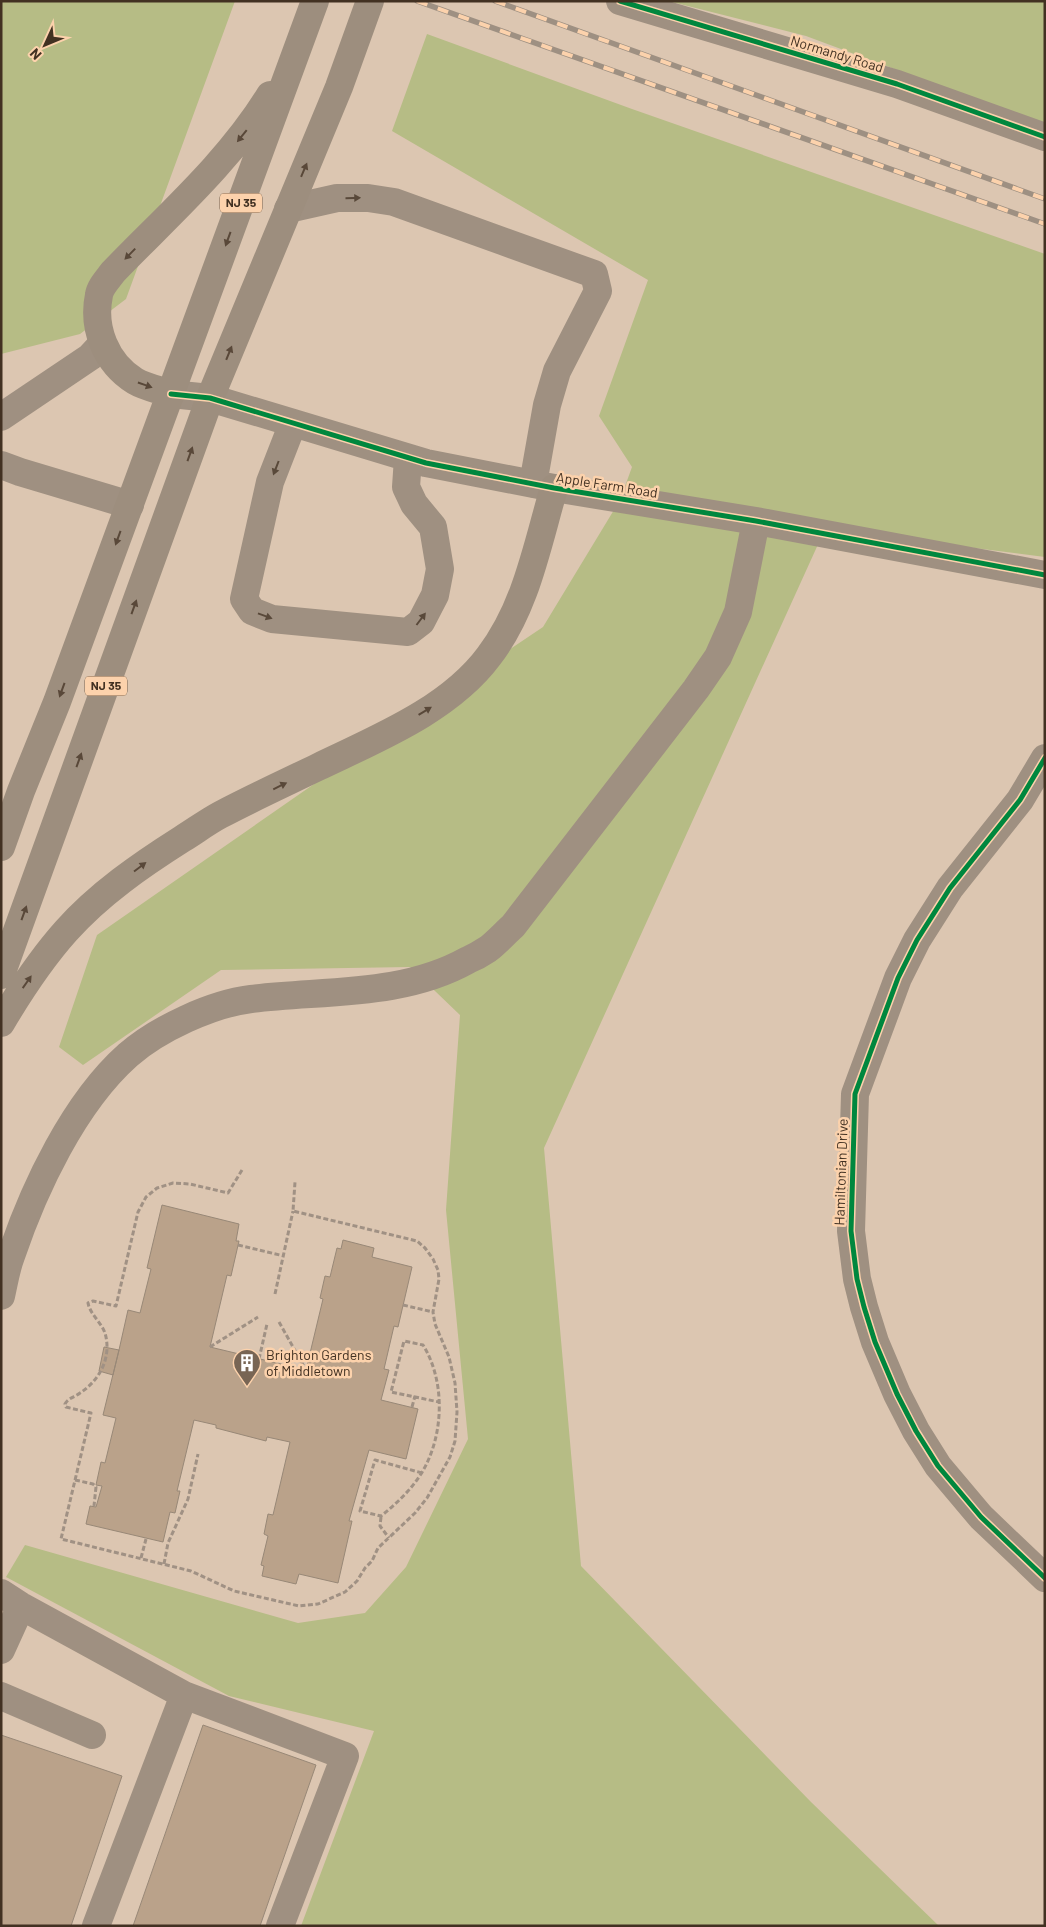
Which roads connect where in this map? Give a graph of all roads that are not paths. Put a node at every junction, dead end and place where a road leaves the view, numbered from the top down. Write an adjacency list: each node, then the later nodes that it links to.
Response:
1 (315, 1): 4 (highway, NJ 35)
2 (370, 1): 6 (highway, NJ 35, one-way to 2)
3 (620, 1): 5 (street, Normandy Road)
4 (297, 51): 7 (highway, one-way to 7); 8 (highway, NJ 35, one-way to 8)
5 (1045, 137)
6 (288, 209): 9 (highway, NJ 35, one-way to 6); 14 (street, one-way to 14)
7 (102, 344): 8 (highway, one-way to 8); 10 (street)
8 (171, 394): 9 (street, Apple Farm Road); 15 (highway, NJ 35)
9 (210, 398): 11 (street, Apple Farm Road); 20 (highway, NJ 35, one-way to 9)
10 (1, 417)
11 (293, 423): 12 (street, Apple Farm Road); 12 (street, one-way to 12)
12 (408, 458): 14 (street, Apple Farm Road)
13 (1, 465): 15 (street)
14 (544, 486): 16 (street, Apple Farm Road); 21 (highway, one-way to 14)
15 (130, 505): 19 (highway, NJ 35, one-way to 19)
16 (756, 520): 17 (street, Apple Farm Road); 22 (street)
17 (1045, 575)
18 (1045, 758): 23 (street, Hamiltonian Drive)
19 (1, 847)
20 (1, 975)
21 (1, 1023)
22 (1, 1296)
23 (1045, 1578)
24 (11, 1599): 25 (street); 26 (street)
25 (1, 1650)
26 (184, 1695): 29 (street); 30 (street)
27 (1, 1696): 28 (street)
28 (92, 1735)
29 (96, 1926)
30 (280, 1926)

